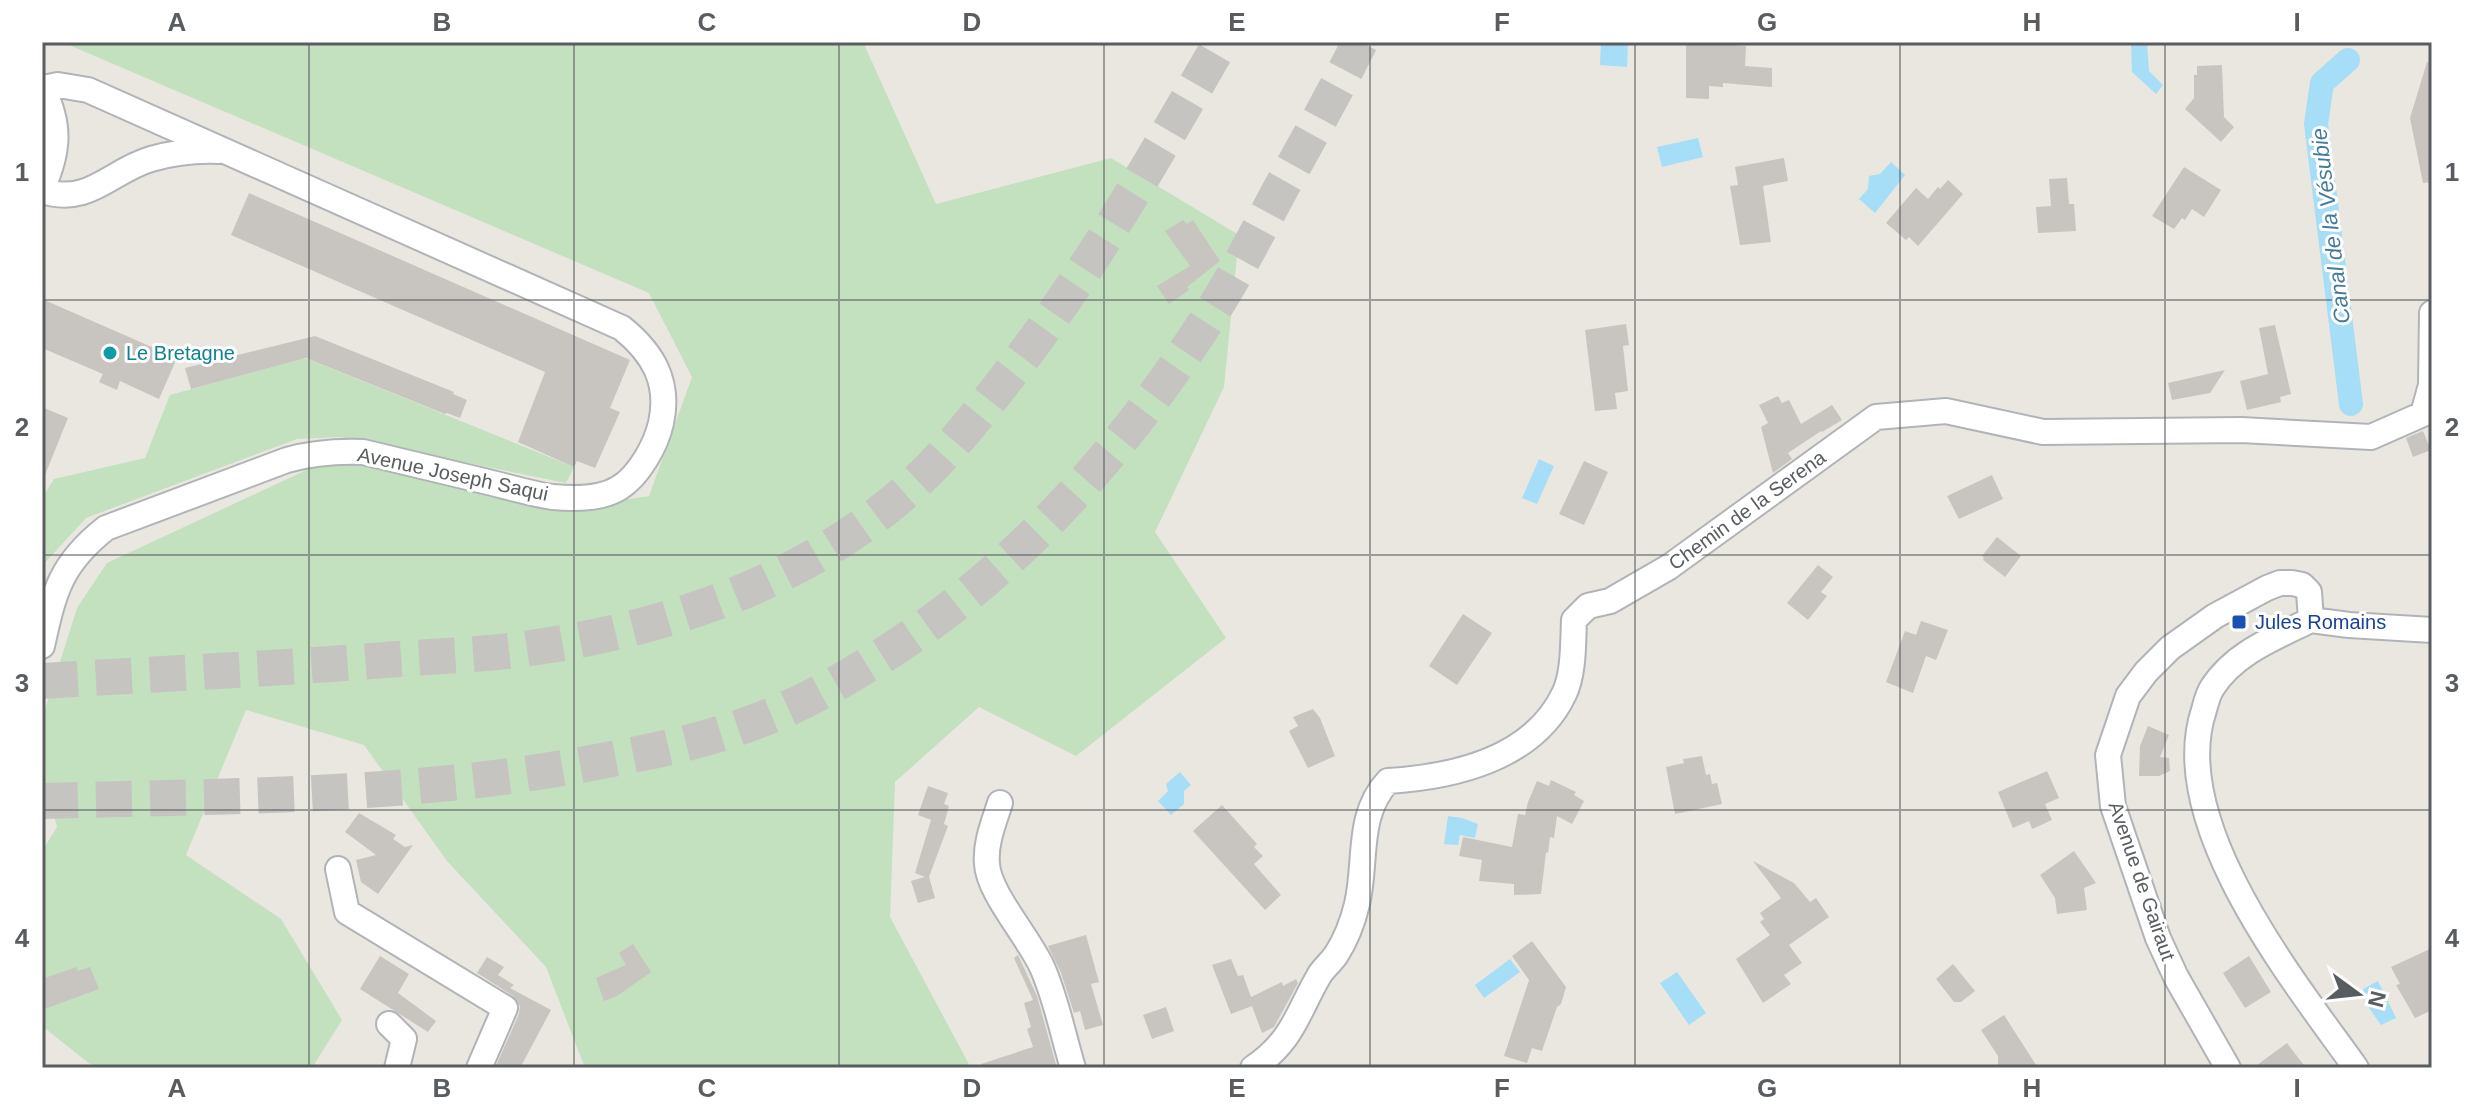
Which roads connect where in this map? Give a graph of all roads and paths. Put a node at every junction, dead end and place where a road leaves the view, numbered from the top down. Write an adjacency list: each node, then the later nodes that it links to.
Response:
1 (42, 88): 2 (street, Avenue Joseph Saqui); 3 (street)
2 (229, 152): 3 (street); 7 (street, Avenue Joseph Saqui)
3 (42, 190)
4 (2432, 313): 14 (street, Chemin de la Serena)
5 (2311, 620): 6 (street); 15 (street, Avenue de Gairaut); 16 (street)
6 (2432, 630)
7 (42, 646)
8 (1000, 803): 13 (street)
9 (338, 869): 12 (street)
10 (389, 1024): 11 (street)
11 (397, 1068)
12 (479, 1068)
13 (1073, 1068)
14 (1253, 1068)
15 (2228, 1068)
16 (2356, 1068)

